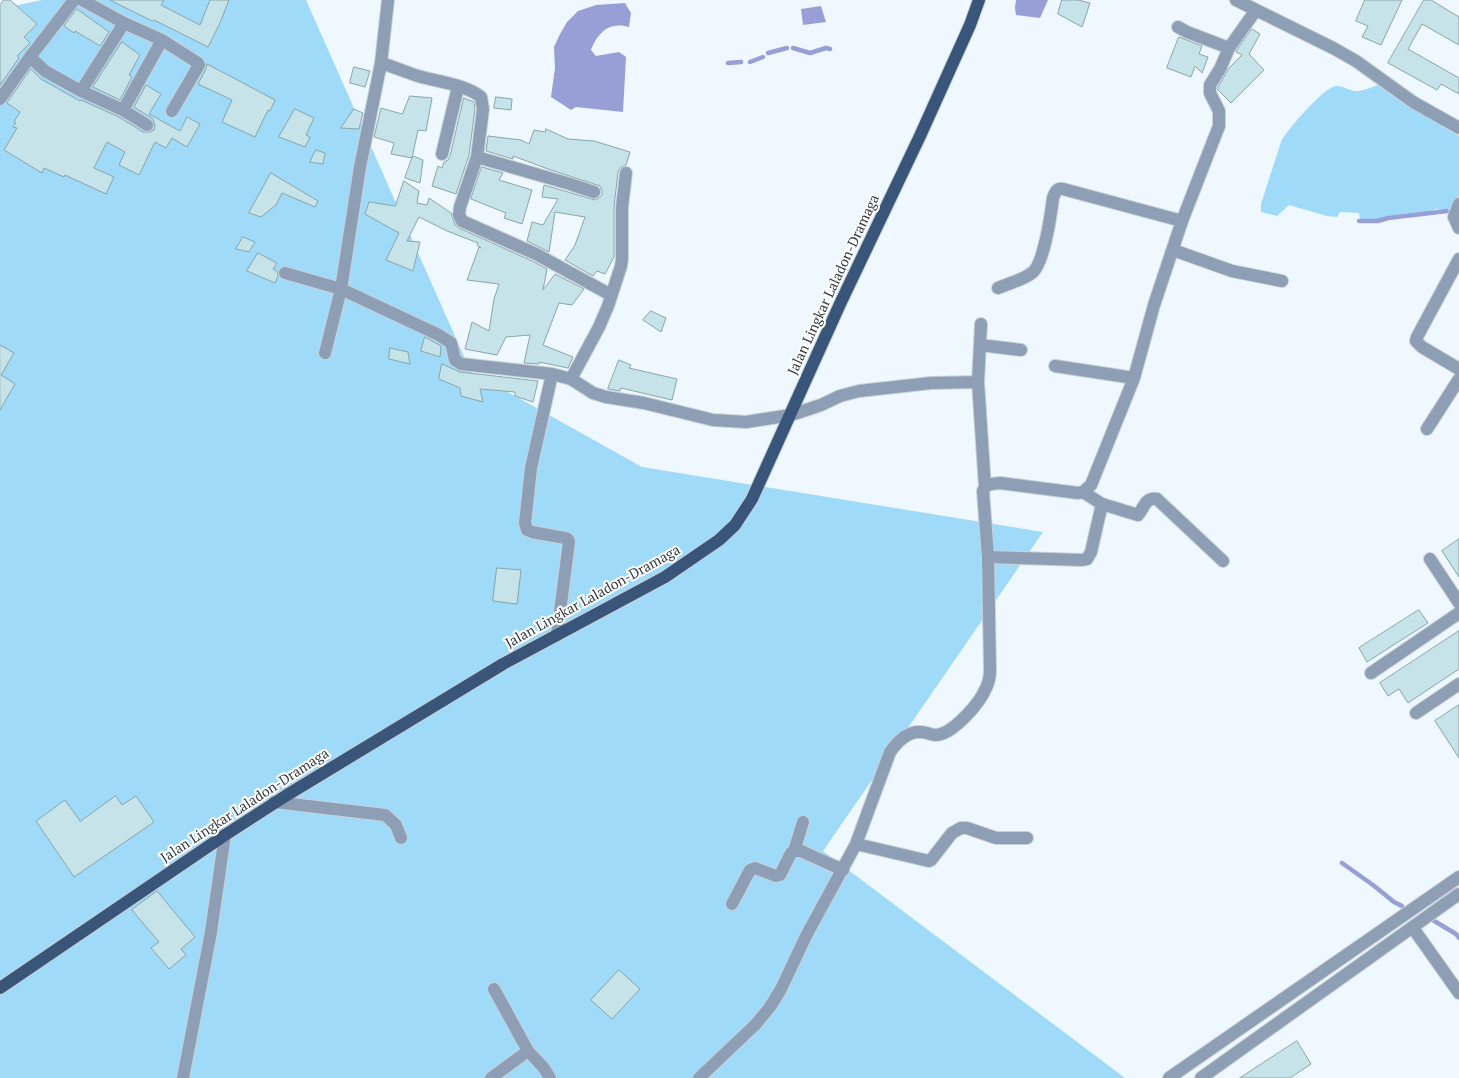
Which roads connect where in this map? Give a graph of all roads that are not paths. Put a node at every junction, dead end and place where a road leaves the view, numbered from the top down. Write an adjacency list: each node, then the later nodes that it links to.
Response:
1 (74, 0): 11 (street)
2 (82, 0): 7 (street)
3 (388, 0): 12 (street)
4 (979, 0): 45 (main road, Jalan Lingkar Laladon-Dramaga)
5 (1236, 0): 6 (street)
6 (1256, 10): 10 (street); 19 (street)
7 (124, 23): 9 (street); 14 (street)
8 (1178, 27): 10 (street)
9 (162, 40): 16 (street); 17 (street)
10 (1229, 48): 25 (street)
11 (30, 57): 14 (street); 15 (street)
12 (381, 63): 13 (street); 32 (street)
13 (458, 86): 20 (street); 21 (street)
14 (81, 91): 16 (street)
15 (0, 98)
16 (123, 110): 18 (street)
17 (172, 111)
18 (147, 125)
19 (1459, 128)
20 (442, 154)
21 (477, 157): 23 (street); 33 (street)
22 (626, 173): 33 (street)
23 (594, 192)
24 (1459, 204): 26 (street)
25 (1182, 221): 27 (street); 31 (street)
26 (1459, 228)
27 (1173, 250): 30 (street); 41 (street)
28 (1459, 259): 39 (street)
29 (285, 273): 32 (street)
30 (1282, 281)
31 (998, 288)
32 (341, 289): 37 (street); 40 (street)
33 (612, 295): 43 (street)
34 (981, 324): 35 (street)
35 (980, 345): 36 (street); 44 (street)
36 (1021, 350)
37 (325, 353)
38 (1055, 366): 41 (street)
39 (1459, 369)
40 (552, 374): 43 (street); 55 (street)
41 (1134, 378): 48 (street)
42 (1459, 379): 46 (street)
43 (571, 380): 45 (street)
44 (978, 382): 45 (street); 47 (street)
45 (790, 415): 55 (main road, Jalan Lingkar Laladon-Dramaga)
46 (1427, 429)
47 (985, 487): 48 (street); 50 (street)
48 (1084, 492): 49 (street)
49 (1102, 504): 50 (street); 52 (street)
50 (988, 557): 64 (street)
51 (1430, 559): 53 (street)
52 (1223, 560)
53 (1459, 602)
54 (1459, 613): 56 (street)
55 (557, 635): 59 (main road, Jalan Lingkar Laladon-Dramaga)
56 (1370, 673)
57 (1459, 684): 58 (street)
58 (1416, 713)
59 (274, 802): 61 (main road, Jalan Lingkar Laladon-Dramaga); 62 (street)
60 (803, 822): 65 (street)
61 (225, 835): 71 (main road, Jalan Lingkar Laladon-Dramaga); 75 (street)
62 (401, 838)
63 (1027, 838): 64 (street)
64 (856, 844): 66 (street)
65 (794, 851): 66 (street); 69 (street)
66 (843, 870): 78 (street)
67 (1459, 877): 79 (street)
68 (1459, 894): 70 (street)
69 (732, 904)
70 (1413, 928): 73 (street); 80 (street)
71 (0, 988)
72 (494, 989): 74 (street)
73 (1459, 994)
74 (528, 1051): 76 (street); 77 (street)
75 (183, 1078)
76 (491, 1078)
77 (550, 1078)
78 (698, 1078)
79 (1169, 1078)
80 (1201, 1078)

